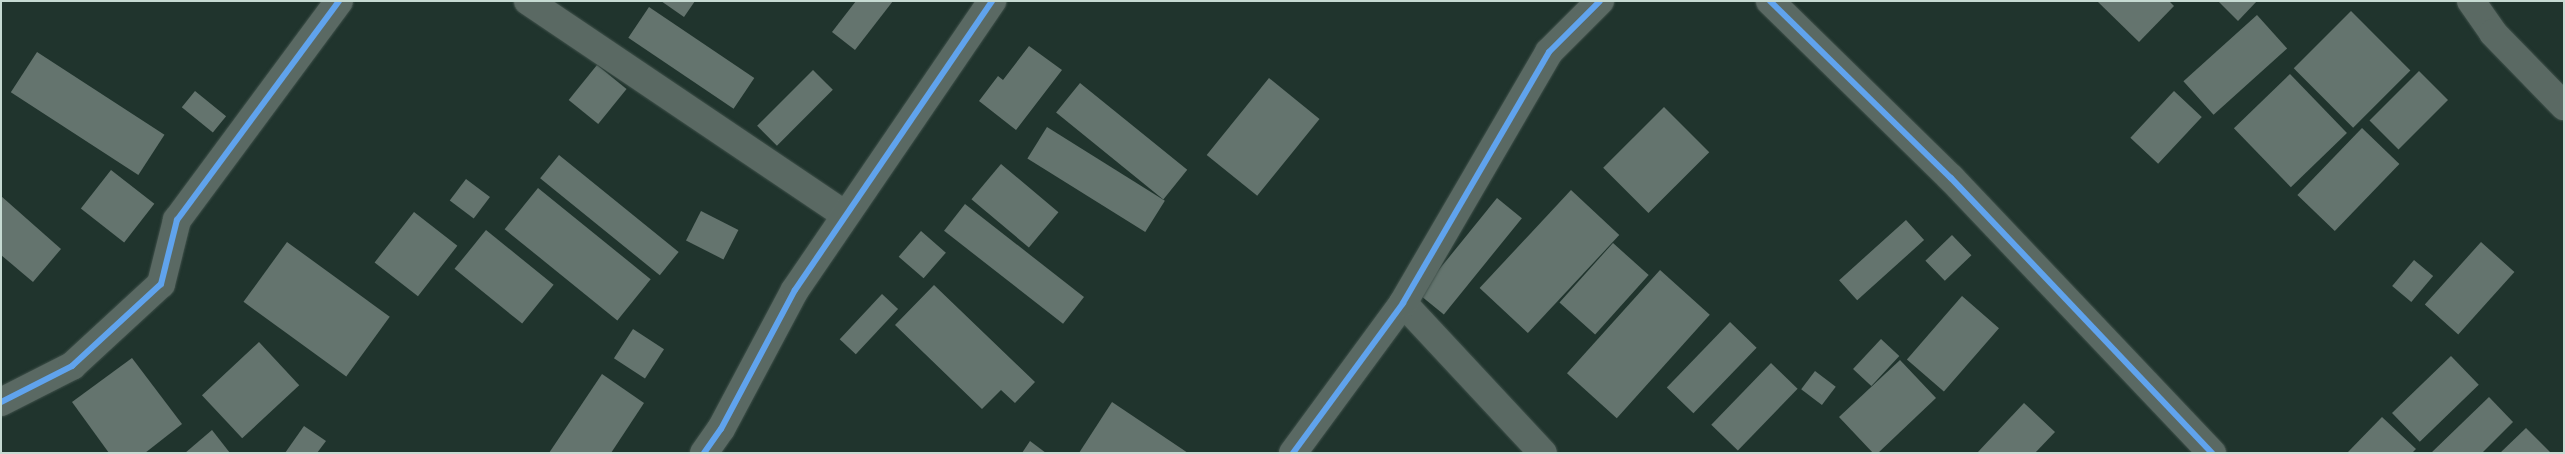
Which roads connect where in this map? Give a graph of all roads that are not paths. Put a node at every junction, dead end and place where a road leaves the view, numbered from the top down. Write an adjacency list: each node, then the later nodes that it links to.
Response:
1 (339, 1): 10 (street)
2 (528, 1): 8 (street)
3 (992, 1): 8 (street)
4 (1600, 1): 9 (street)
5 (1770, 1): 14 (street)
6 (2471, 1): 7 (street)
7 (2564, 106)
8 (845, 215): 11 (street)
9 (1403, 302): 12 (street); 13 (street)
10 (1, 402)
11 (704, 453)
12 (1293, 453)
13 (1543, 453)
14 (2212, 453)

